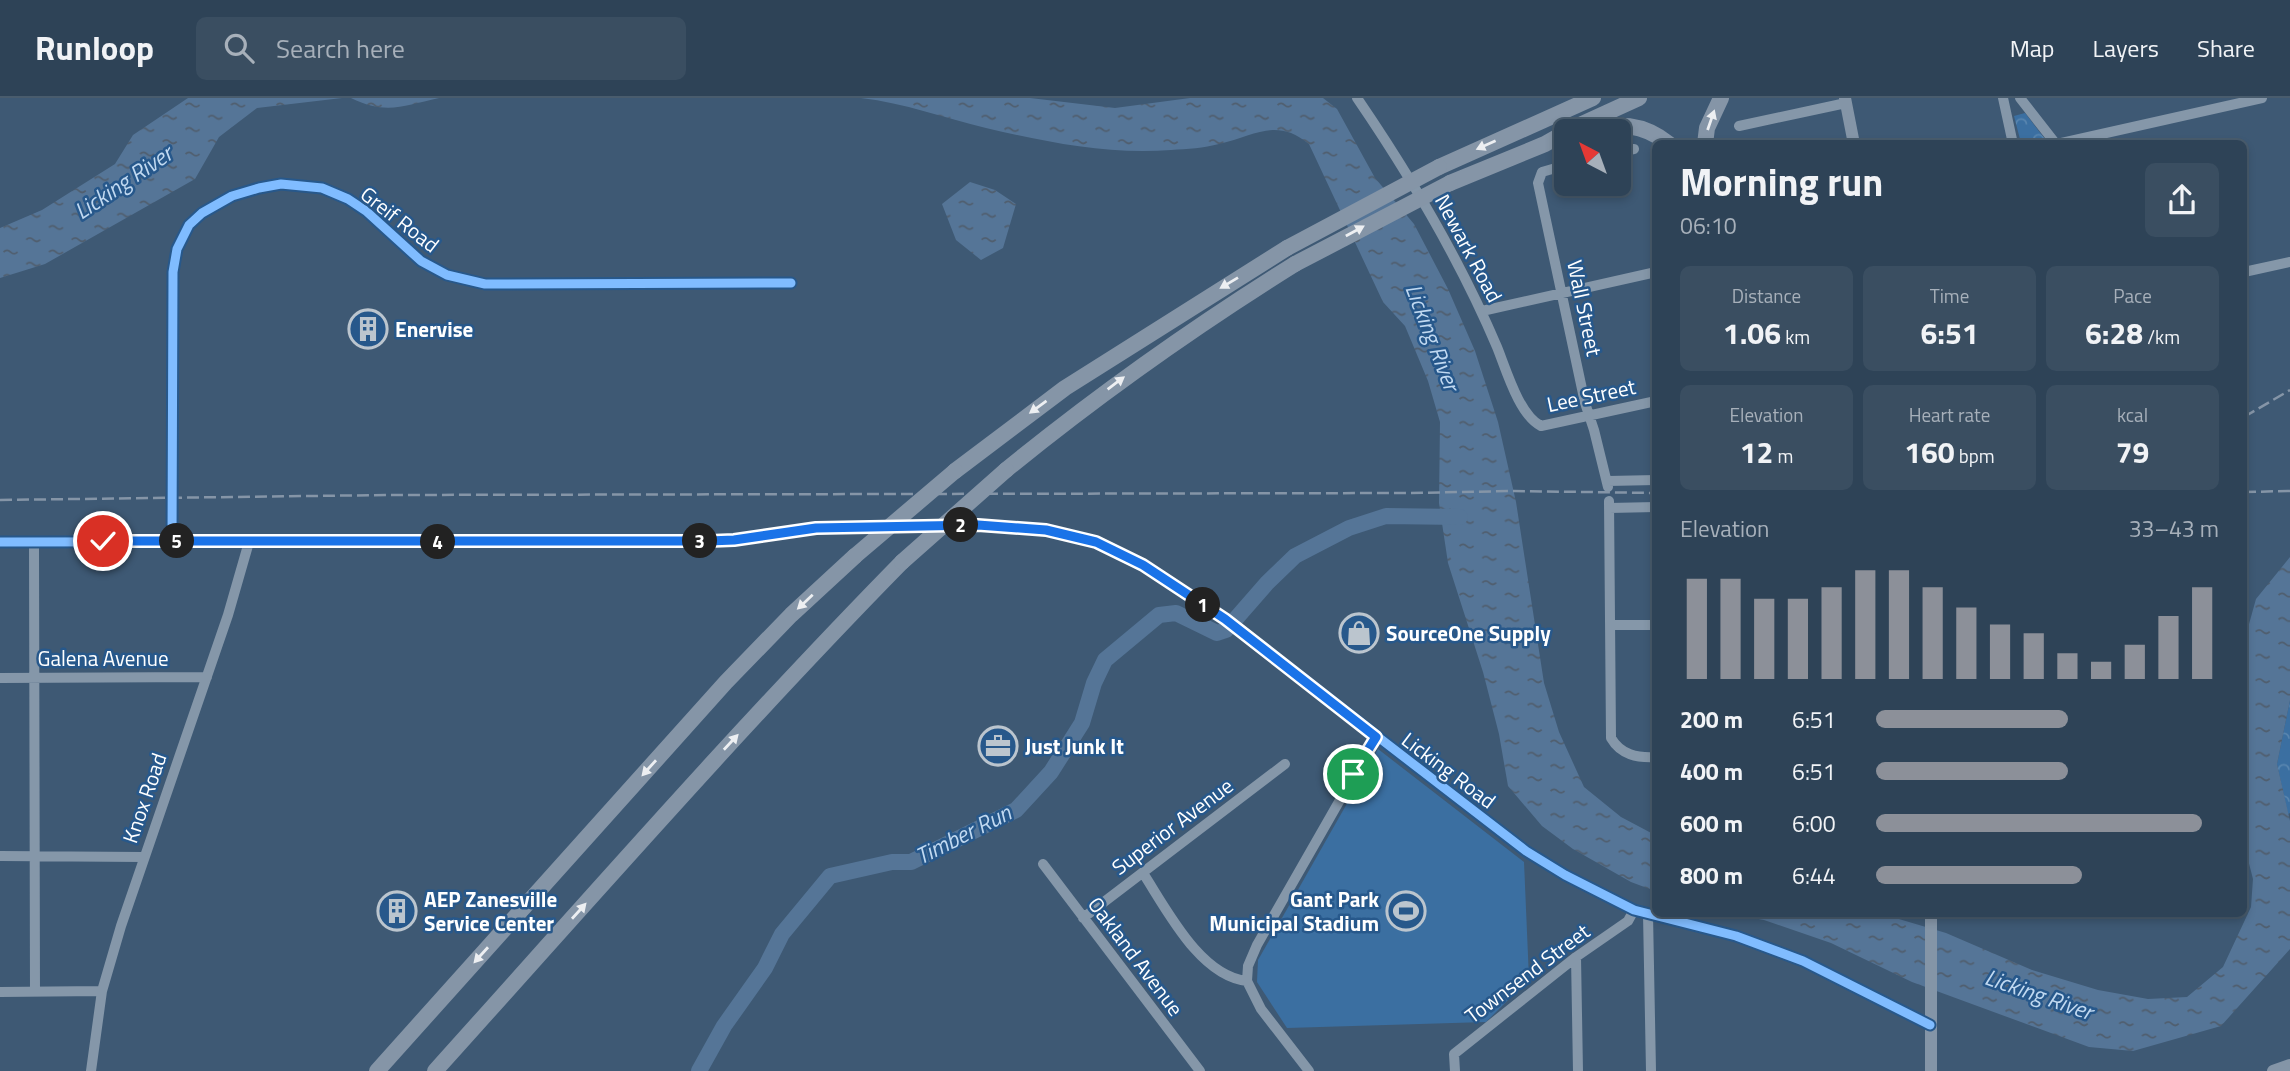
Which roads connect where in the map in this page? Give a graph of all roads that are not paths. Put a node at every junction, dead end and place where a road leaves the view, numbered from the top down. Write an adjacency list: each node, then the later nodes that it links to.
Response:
1 (1357, 98): 29 (street, Newark Road)
2 (1575, 98): 12 (highway)
3 (1593, 98): 12 (highway)
4 (1639, 98): 10 (highway)
5 (1721, 98): 16 (highway, one-way to 5)
6 (2003, 98): 18 (street)
7 (2020, 98): 19 (street)
8 (2262, 98): 20 (street)
9 (1845, 100): 13 (street); 17 (main road)
10 (1596, 119)
11 (1631, 125): 15 (highway)
12 (1530, 126): 66 (highway, one-way to 66, bridge)
13 (1739, 126)
14 (1554, 140): 67 (highway, one-way to 14, bridge)
15 (1662, 140)
16 (1706, 140)
17 (1853, 140)
18 (2012, 140)
19 (2053, 140)
20 (2074, 140)
21 (1634, 149): 22 (street)
22 (1631, 150)
23 (1554, 168): 28 (street, Wall Street)
24 (2290, 262): 25 (street)
25 (2247, 271)
26 (1652, 273): 28 (street)
27 (791, 283): 35 (street, Greif Road)
28 (1562, 294): 29 (street); 31 (street, Wall Street)
29 (1482, 311): 32 (street, Newark Road)
30 (1652, 402): 31 (street, Lee Street)
31 (1590, 416): 32 (street, Lee Street); 33 (street, Wall Street)
32 (1534, 422)
33 (1652, 480)
34 (1652, 508): 39 (street)
35 (173, 541): 37 (street, Licking Road); 38 (street, Licking Road)
36 (0, 542): 37 (street, Licking Road)
37 (34, 542): 41 (street)
38 (249, 542): 42 (street, Knox Road); 44 (street, Licking Road)
39 (1611, 625): 40 (street); 45 (street)
40 (1652, 625)
41 (34, 677): 42 (street, Galena Avenue); 43 (street, Galena Avenue); 48 (street)
42 (207, 677): 49 (street, Knox Road)
43 (0, 678)
44 (1376, 737): 52 (street, Licking Road); 59 (street)
45 (1652, 757)
46 (1285, 764): 51 (street, Superior Avenue)
47 (0, 856): 48 (street)
48 (35, 856): 49 (street); 62 (street)
49 (144, 857): 60 (street, Knox Road)
50 (1043, 864): 57 (street, Oakland Avenue)
51 (1143, 873): 57 (street, Superior Avenue); 59 (street)
52 (1634, 910): 53 (street, Licking Road); 58 (street, Townsend Street)
53 (1648, 914): 54 (street, Licking Road); 72 (street)
54 (1652, 915)
55 (1660, 917): 63 (street, Licking Road)
56 (1930, 917): 63 (main road)
57 (1083, 918): 68 (street, Oakland Avenue)
58 (1576, 957): 70 (street, Townsend Street); 71 (street)
59 (1247, 981): 69 (street)
60 (102, 991): 62 (street); 65 (street, Knox Road)
61 (0, 992): 62 (street)
62 (35, 992)
63 (1930, 1020): 73 (main road)
64 (2290, 1065): 74 (main road)
65 (90, 1071)
66 (377, 1071)
67 (435, 1071)
68 (1199, 1071)
69 (1309, 1071)
70 (1455, 1071)
71 (1578, 1071)
72 (1651, 1071)
73 (1931, 1071)
74 (2273, 1071)

